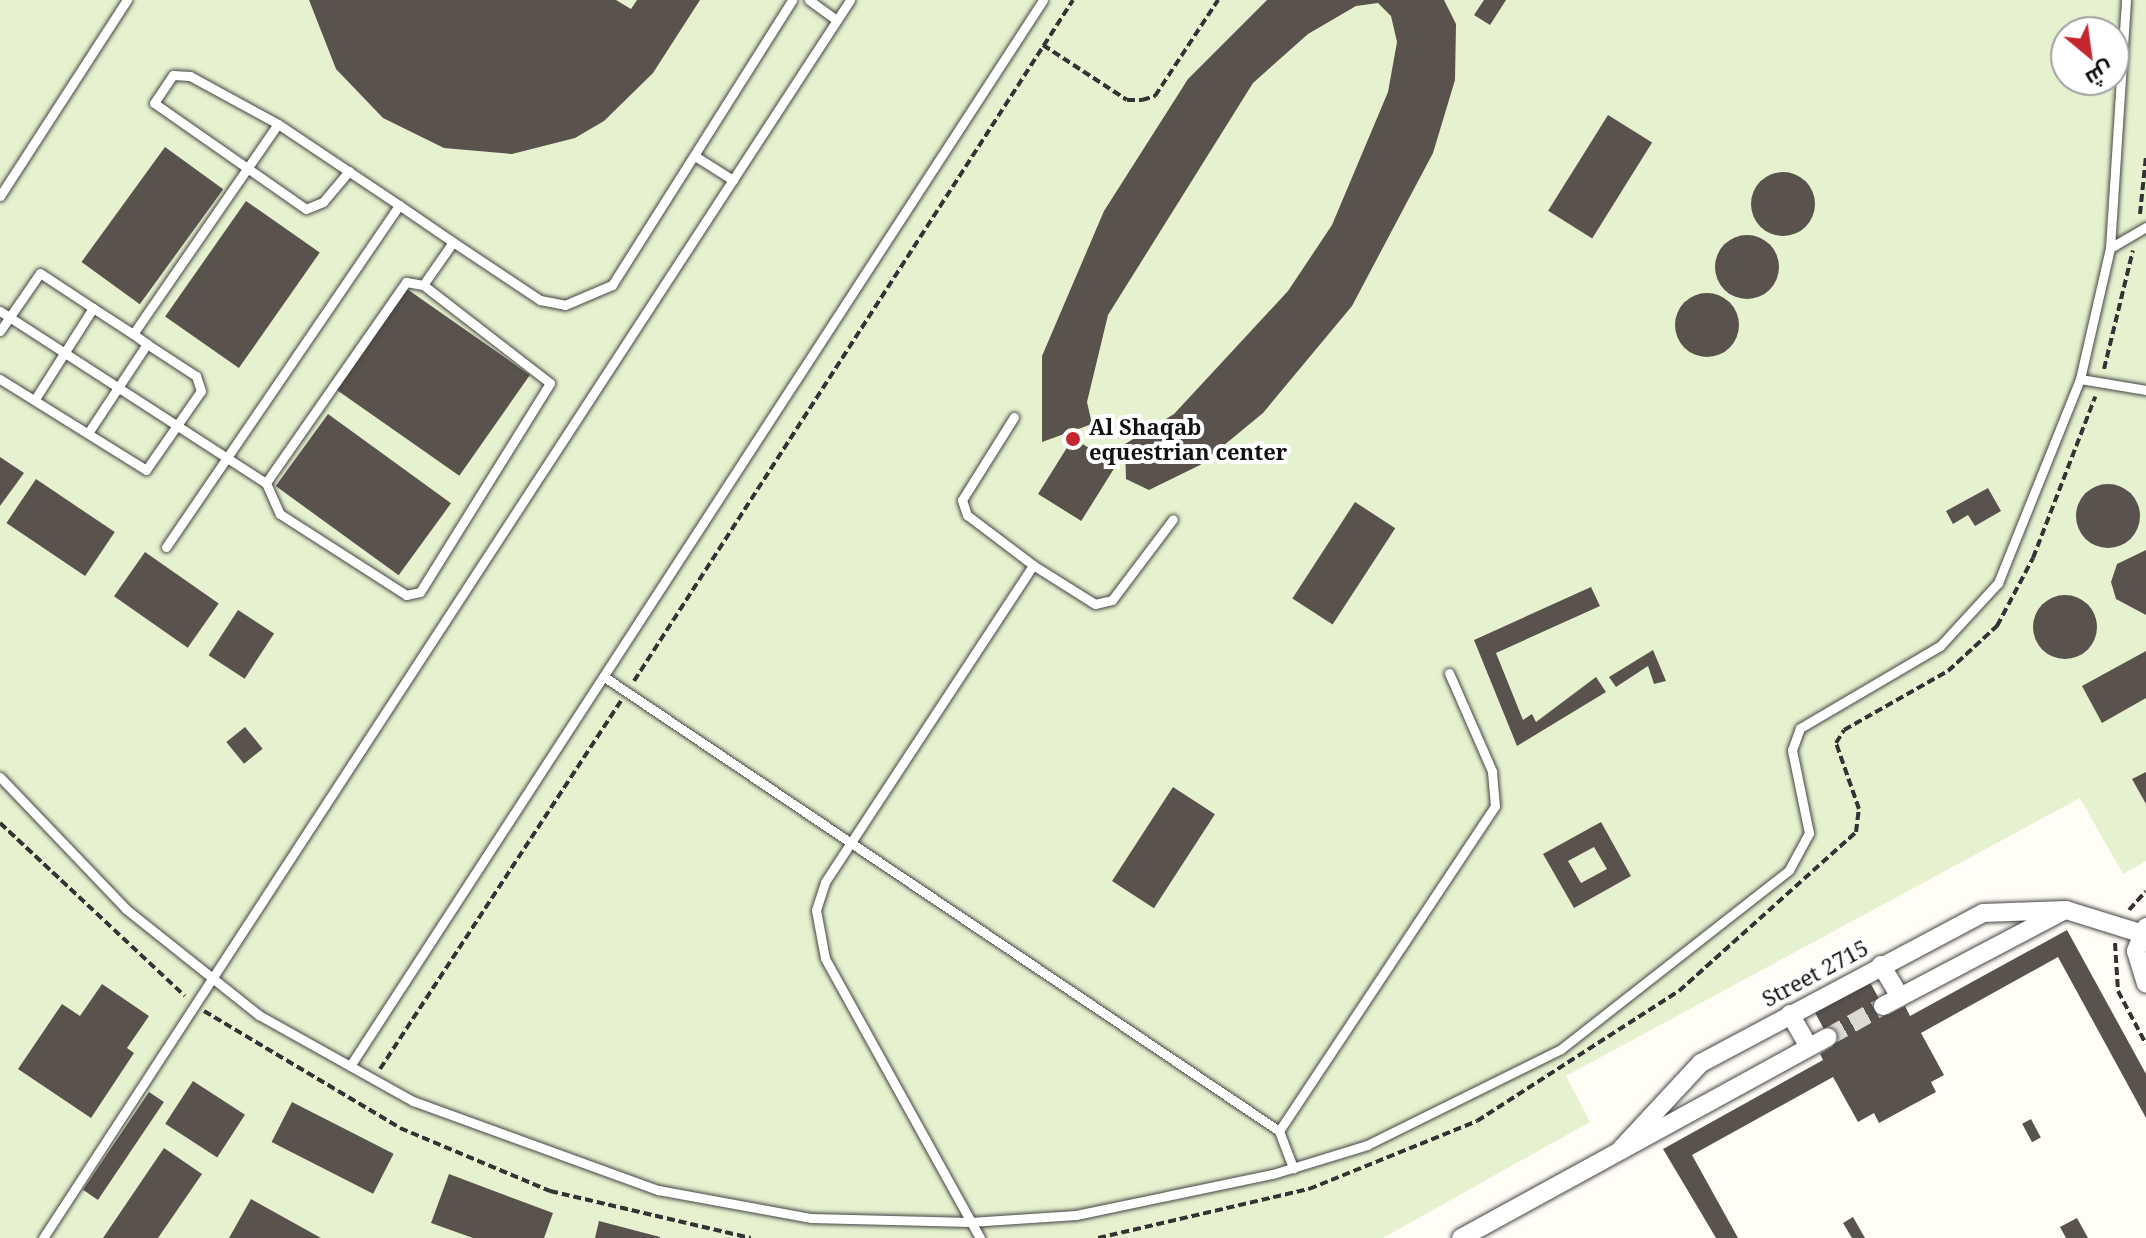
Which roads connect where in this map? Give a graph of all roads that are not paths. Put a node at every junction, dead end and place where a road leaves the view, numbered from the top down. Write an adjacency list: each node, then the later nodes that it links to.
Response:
1 (127, 0): 13 (lane)
2 (792, 0): 9 (lane)
3 (809, 0): 7 (lane)
4 (850, 0): 7 (lane)
5 (1043, 0): 40 (lane)
6 (2126, 0): 17 (lane)
7 (837, 20): 12 (lane)
8 (278, 124): 10 (lane); 10 (lane); 11 (lane)
9 (695, 156): 12 (lane); 16 (lane)
10 (246, 171): 11 (lane); 23 (lane)
11 (349, 171): 14 (lane)
12 (733, 180): 46 (lane)
13 (0, 196)
14 (399, 205): 16 (lane); 34 (lane)
15 (2141, 230): 17 (lane)
16 (453, 242): 18 (lane)
17 (2110, 248): 27 (lane)
18 (423, 285): 35 (lane); 35 (lane)
19 (93, 308): 21 (lane); 23 (lane); 25 (lane)
20 (0, 311): 21 (lane)
21 (9, 317): 22 (lane); 25 (lane)
22 (0, 331)
23 (133, 334): 24 (lane)
24 (147, 344): 28 (lane); 32 (lane)
25 (67, 353): 28 (lane); 30 (lane)
26 (0, 379): 30 (lane)
27 (2080, 379): 29 (lane); 54 (lane)
28 (117, 386): 32 (lane); 33 (lane)
29 (2146, 390)
30 (35, 399): 33 (lane)
31 (1014, 417): 38 (lane)
32 (179, 425): 33 (lane); 34 (lane)
33 (88, 433)
34 (228, 458): 35 (lane); 37 (lane)
35 (266, 483)
36 (1173, 519): 38 (lane)
37 (166, 547)
38 (1033, 565): 42 (lane)
39 (1449, 673): 52 (lane)
40 (606, 678): 42 (lane); 51 (lane)
41 (0, 777): 46 (lane)
42 (854, 839): 52 (lane); 55 (lane)
43 (2066, 910): 44 (street, Street 2715); 45 (street, Street 2715); 45 (street)
44 (2143, 930): 47 (street)
45 (1881, 965): 48 (street, Street 2715)
46 (211, 982): 51 (lane); 56 (lane)
47 (2146, 984)
48 (1790, 1014): 50 (street); 53 (street, Street 2715)
49 (1828, 1037): 50 (street, Street 2715)
50 (1809, 1047): 53 (street, Street 2715)
51 (350, 1066): 55 (lane)
52 (1279, 1131): 54 (lane)
53 (1621, 1149): 58 (street, Street 2715)
54 (1293, 1168): 55 (lane)
55 (970, 1222): 57 (lane)
56 (43, 1238)
57 (980, 1238)
58 (1463, 1238)

